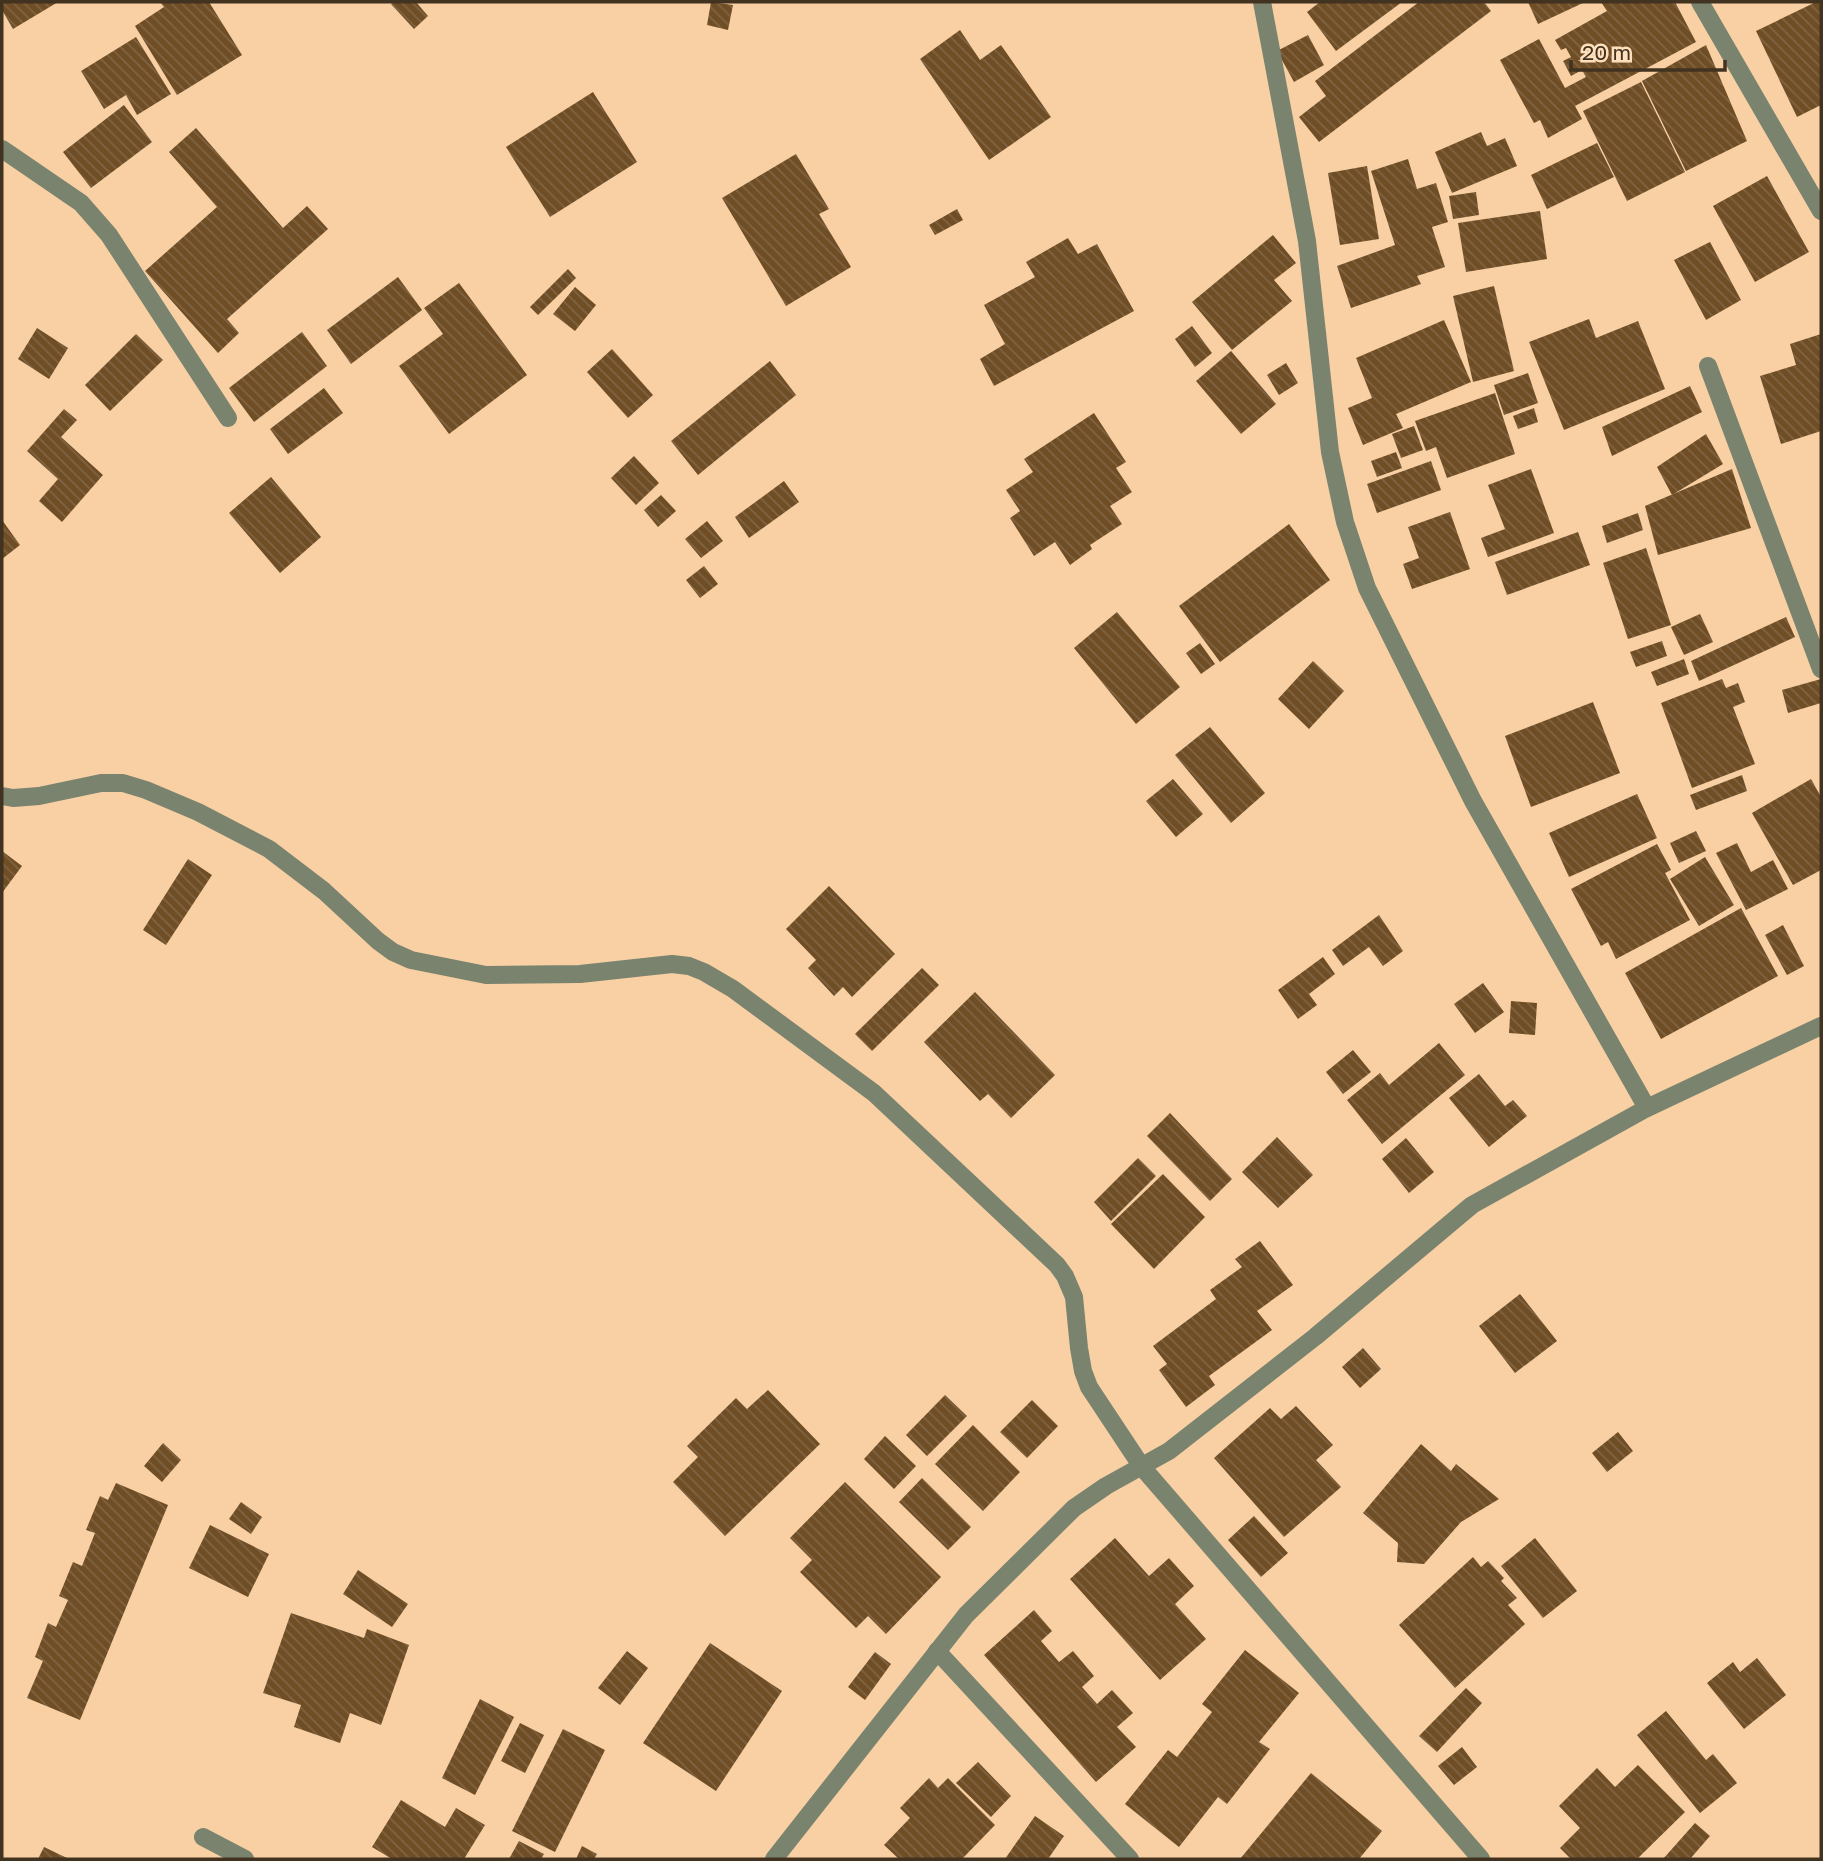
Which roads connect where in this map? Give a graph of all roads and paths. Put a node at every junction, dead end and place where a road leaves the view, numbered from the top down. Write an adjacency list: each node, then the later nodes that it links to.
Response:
1 (1262, 2): 10 (street)
2 (1700, 2): 4 (street)
3 (2, 149): 6 (street)
4 (1821, 211)
5 (1708, 366): 7 (street)
6 (228, 418)
7 (1821, 669)
8 (2, 796): 11 (street)
9 (1821, 1026): 10 (street)
10 (1647, 1108): 11 (street)
11 (1142, 1466): 12 (street); 17 (street)
12 (937, 1651): 15 (street); 16 (street)
13 (203, 1838): 14 (street)
14 (245, 1859)
15 (774, 1859)
16 (1130, 1859)
17 (1481, 1859)

